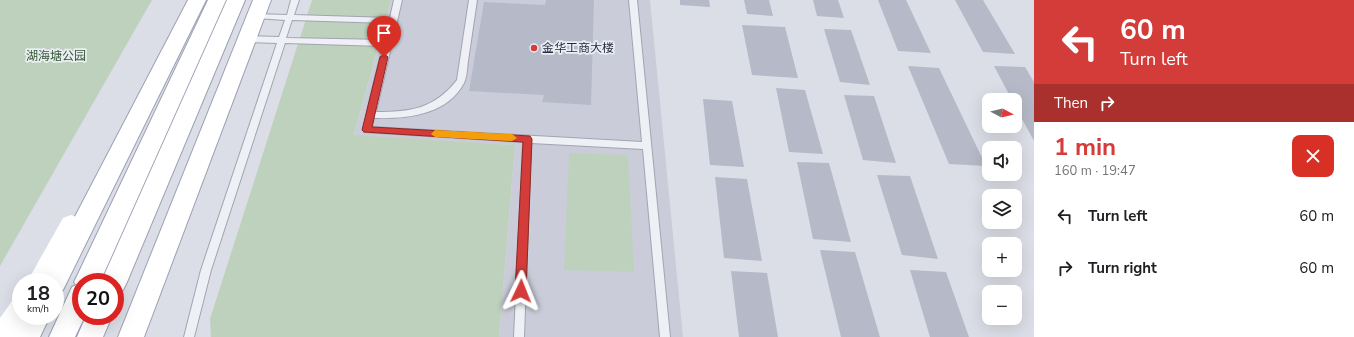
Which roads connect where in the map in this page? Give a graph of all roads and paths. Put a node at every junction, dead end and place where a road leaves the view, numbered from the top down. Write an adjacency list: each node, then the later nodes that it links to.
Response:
1 (197, 0): 14 (main road)
2 (217, 0): 20 (main road)
3 (236, 0): 21 (main road)
4 (295, 0): 9 (lane)
5 (398, 0): 10 (lane)
6 (472, 0): 15 (lane)
7 (633, 0): 17 (lane)
8 (258, 8): 9 (lane); 11 (main road)
9 (289, 17): 10 (lane); 12 (lane)
10 (393, 21): 13 (lane)
11 (246, 39): 12 (lane); 22 (main road)
12 (282, 40): 13 (lane); 33 (lane)
13 (388, 43): 15 (lane)
14 (156, 80): 18 (main road); 19 (main road)
15 (370, 115): 16 (lane)
16 (527, 139): 17 (lane); 34 (lane)
17 (647, 146): 35 (lane)
18 (45, 273)
19 (59, 273)
20 (91, 273)
21 (118, 273)
22 (150, 286): 31 (main road); 32 (main road)
23 (72, 315): 29 (main road)
24 (12, 323): 27 (main road)
25 (32, 325): 28 (main road)
26 (95, 325): 30 (main road)
27 (2, 337)
28 (26, 337)
29 (62, 337)
30 (90, 337)
31 (131, 337)
32 (142, 337)
33 (189, 337)
34 (519, 337)
35 (665, 337)

